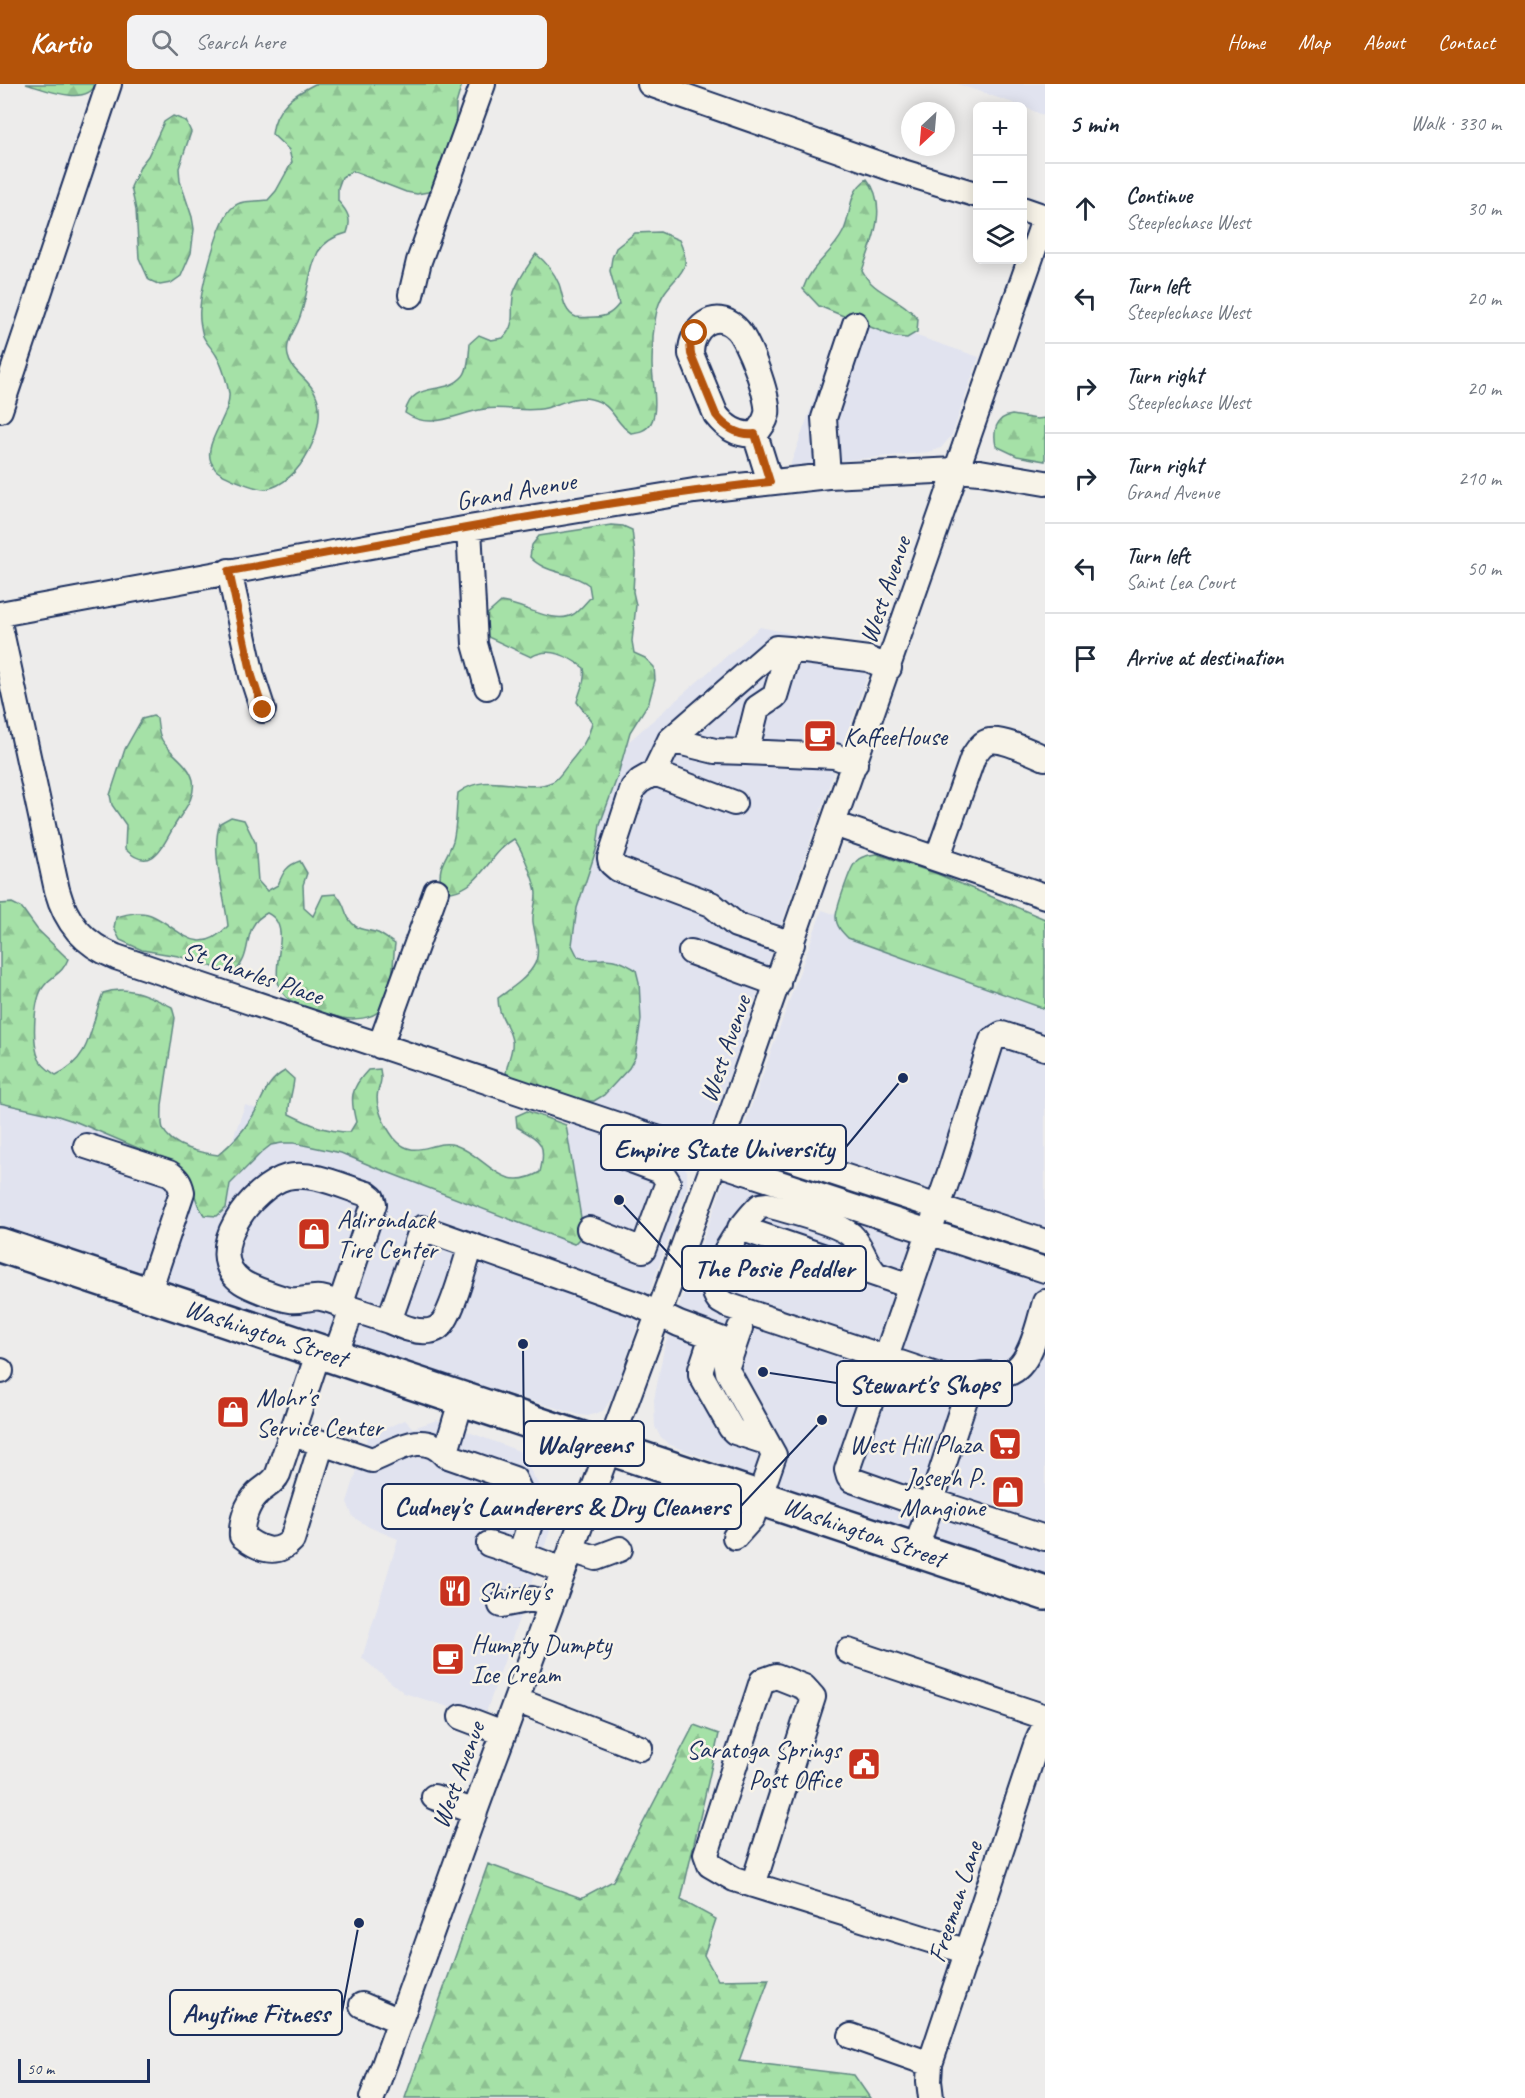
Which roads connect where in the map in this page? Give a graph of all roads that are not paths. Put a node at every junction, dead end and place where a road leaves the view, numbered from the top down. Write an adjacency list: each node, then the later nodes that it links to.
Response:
1 (109, 84): 9 (street)
2 (483, 84): 7 (street)
3 (650, 84): 4 (street)
4 (973, 193)
5 (1026, 210): 6 (street)
6 (1045, 217): 12 (street, West Avenue)
7 (411, 295)
8 (855, 324): 13 (street)
9 (8, 362): 10 (street)
10 (0, 410)
11 (755, 434): 14 (street)
12 (957, 470): 13 (street, Grand Avenue); 15 (street, Grand Avenue); 21 (street, West Avenue)
13 (828, 476): 14 (street, Grand Avenue)
14 (770, 482): 16 (street, Grand Avenue)
15 (1045, 483)
16 (469, 528): 17 (street, Grand Avenue); 22 (street)
17 (229, 571): 18 (street, Grand Avenue); 23 (street)
18 (0, 614)
19 (0, 627): 37 (street, St Charles Place)
20 (789, 649): 21 (street); 24 (street); 25 (street)
21 (889, 668): 27 (street, West Avenue)
22 (487, 687)
23 (263, 710)
24 (670, 740): 25 (street); 28 (street)
25 (746, 752): 27 (street)
26 (1045, 758): 31 (street)
27 (855, 764): 30 (street, West Avenue)
28 (654, 773): 29 (street); 34 (street)
29 (734, 804)
30 (834, 824): 31 (street); 34 (street, West Avenue)
31 (937, 859): 33 (street)
32 (436, 891): 37 (street)
33 (1045, 896)
34 (792, 944): 36 (street, West Avenue)
35 (691, 952): 36 (street)
36 (778, 984): 41 (street, West Avenue)
37 (380, 1046): 39 (street, St Charles Place)
38 (1045, 1048): 42 (street)
39 (632, 1130): 41 (street, St Charles Place); 43 (street)
40 (86, 1146): 54 (street)
41 (718, 1152): 42 (street); 46 (street); 48 (street, West Avenue)
42 (937, 1206): 46 (street); 47 (street)
43 (652, 1228): 45 (street); 48 (street)
44 (740, 1228): 52 (street); 52 (street); 57 (street)
45 (589, 1229)
46 (929, 1231): 51 (street); 53 (street)
47 (1044, 1237)
48 (686, 1241): 58 (street, West Avenue)
49 (0, 1245): 54 (highway, Washington Street)
50 (471, 1246): 58 (street); 59 (street); 59 (street)
51 (1045, 1270)
52 (876, 1274): 53 (street)
53 (910, 1286): 63 (street)
54 (148, 1294): 62 (highway, Washington Street)
55 (1045, 1302): 64 (street)
56 (346, 1307): 56 (street); 59 (street); 62 (street)
57 (745, 1312): 61 (street); 63 (street)
58 (660, 1315): 60 (street); 69 (street, West Avenue)
59 (389, 1322)
60 (712, 1336): 61 (street); 67 (street)
61 (734, 1344): 67 (street)
62 (327, 1353): 65 (highway, Washington Street); 66 (street)
63 (893, 1360): 64 (street); 72 (street)
64 (969, 1386): 72 (street)
65 (462, 1398): 69 (highway, Washington Street); 70 (street)
66 (291, 1434): 68 (street); 68 (street)
67 (766, 1442): 71 (street)
68 (322, 1443): 70 (street)
69 (611, 1448): 71 (highway, Washington Street); 79 (street, West Avenue)
70 (445, 1455): 78 (street)
71 (760, 1497): 73 (street); 76 (highway, Washington Street)
72 (930, 1504): 74 (street); 76 (street)
73 (735, 1537)
74 (1045, 1538)
75 (489, 1544): 78 (street)
76 (916, 1549): 80 (highway, Washington Street)
77 (620, 1550): 79 (street)
78 (520, 1554): 79 (street)
79 (567, 1560): 82 (street, West Avenue)
80 (1045, 1593)
81 (501, 1605): 82 (street)
82 (551, 1605): 84 (street, West Avenue)
83 (848, 1652): 86 (street)
84 (516, 1700): 88 (street, West Avenue); 89 (street)
85 (461, 1717): 88 (street)
86 (1045, 1717)
87 (1045, 1725): 93 (street, Freeman Lane)
88 (504, 1732): 91 (street, West Avenue)
89 (640, 1748)
90 (434, 1797): 91 (street)
91 (475, 1812): 95 (street, West Avenue)
92 (753, 1885): 92 (street); 93 (street)
93 (968, 1952): 97 (street, Freeman Lane)
94 (362, 2006): 95 (street)
95 (400, 2021): 98 (street, West Avenue)
96 (851, 2036): 97 (street)
97 (930, 2064): 99 (street, Freeman Lane)
98 (372, 2098)
99 (931, 2098)

